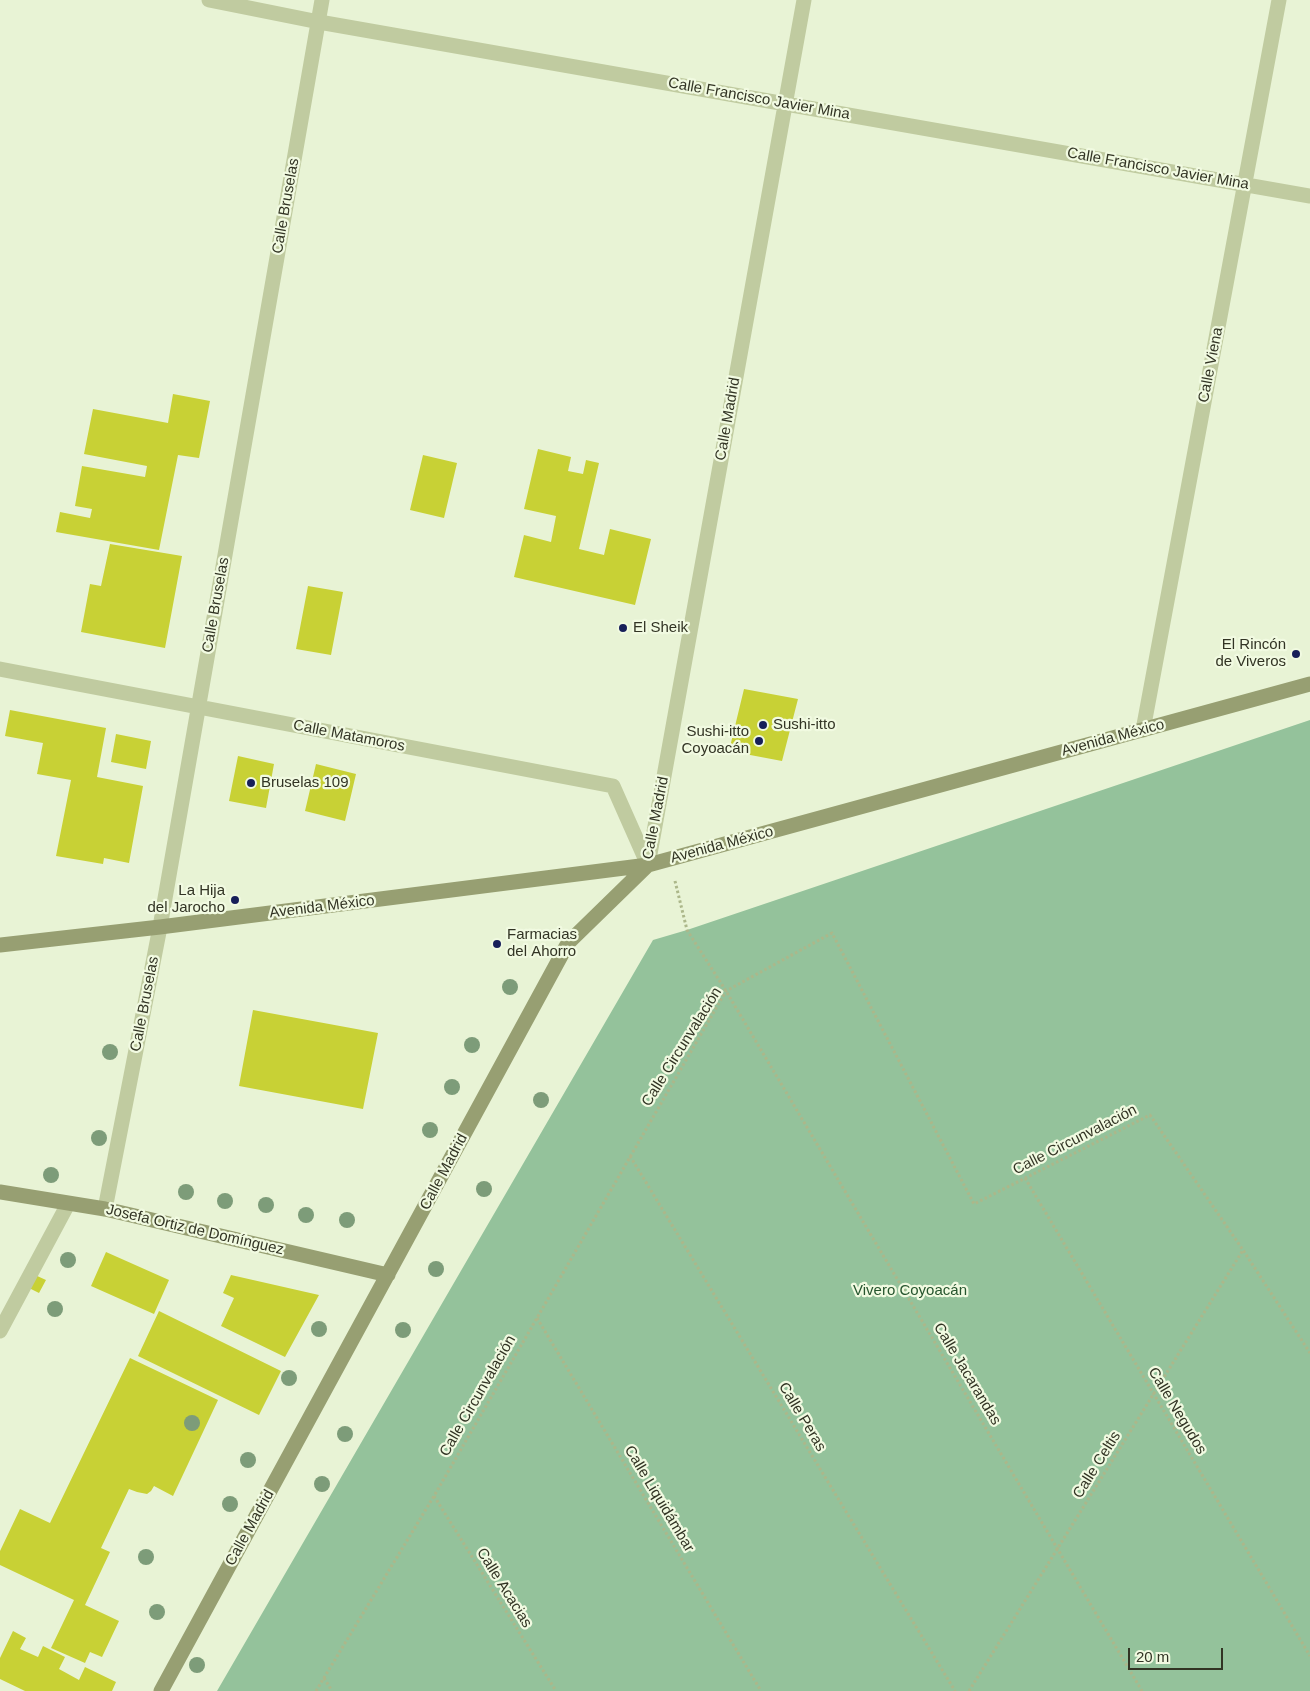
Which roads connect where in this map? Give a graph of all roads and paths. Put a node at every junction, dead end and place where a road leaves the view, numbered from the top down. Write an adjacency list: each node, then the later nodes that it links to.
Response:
1 (209, 0): 5 (street, Calle Francisco Javier Mina)
2 (322, 0): 5 (street, Calle Bruselas)
3 (804, 0): 6 (street, Calle Madrid)
4 (1279, 0): 7 (street, Calle Viena)
5 (318, 22): 6 (street, Calle Francisco Javier Mina); 11 (street, Calle Bruselas)
6 (785, 103): 7 (street, Calle Francisco Javier Mina); 14 (street, Calle Madrid)
7 (1245, 184): 8 (street, Calle Francisco Javier Mina); 12 (street, Calle Viena)
8 (1310, 196)
9 (0, 669): 11 (street, Calle Matamoros)
10 (1310, 684): 12 (street, Avenida México)
11 (198, 707): 14 (street, Calle Matamoros); 15 (street, Calle Bruselas)
12 (1143, 730): 13 (street, Avenida México)
13 (669, 859): 14 (street, Avenida México); 17 (path, Calle Jacarandas)
14 (648, 865): 15 (street, Avenida México); 24 (street, Calle Madrid)
15 (160, 927): 16 (street, Avenida México); 22 (street, Calle Bruselas)
16 (0, 945)
17 (726, 992): 18 (path, Calle Circunvalación); 19 (path, Calle Circunvalación); 30 (path, Calle Jacarandas)
18 (630, 1156): 25 (path, Calle Circunvalación); 38 (path, Calle Peras)
19 (1025, 1178): 23 (path, Calle Circunvalación); 28 (path, Calle Negudos)
20 (0, 1192): 21 (street, Josefa Ortiz de Domínguez)
21 (68, 1204): 22 (street, Josefa Ortiz de Domínguez); 26 (street)
22 (105, 1209): 24 (street, Josefa Ortiz de Domínguez)
23 (1243, 1250): 27 (path, Calle Circunvalación); 28 (path, Calle Celtis)
24 (388, 1275): 33 (street, Calle Madrid)
25 (537, 1318): 29 (path, Calle Circunvalación); 37 (path, Calle Liquidámbar)
26 (0, 1331)
27 (1310, 1353)
28 (1154, 1394): 30 (path, Calle Celtis); 31 (path, Calle Negudos)
29 (434, 1496): 32 (path, Calle Circunvalación); 36 (path, Calle Acacias)
30 (1058, 1549): 39 (path, Calle Celtis); 40 (path, Calle Jacarandas)
31 (1310, 1656)
32 (324, 1678): 34 (path, Calle Circunvalación); 35 (path)
33 (161, 1691)
34 (316, 1691)
35 (332, 1691)
36 (556, 1691)
37 (761, 1691)
38 (954, 1691)
39 (969, 1691)
40 (1142, 1691)

